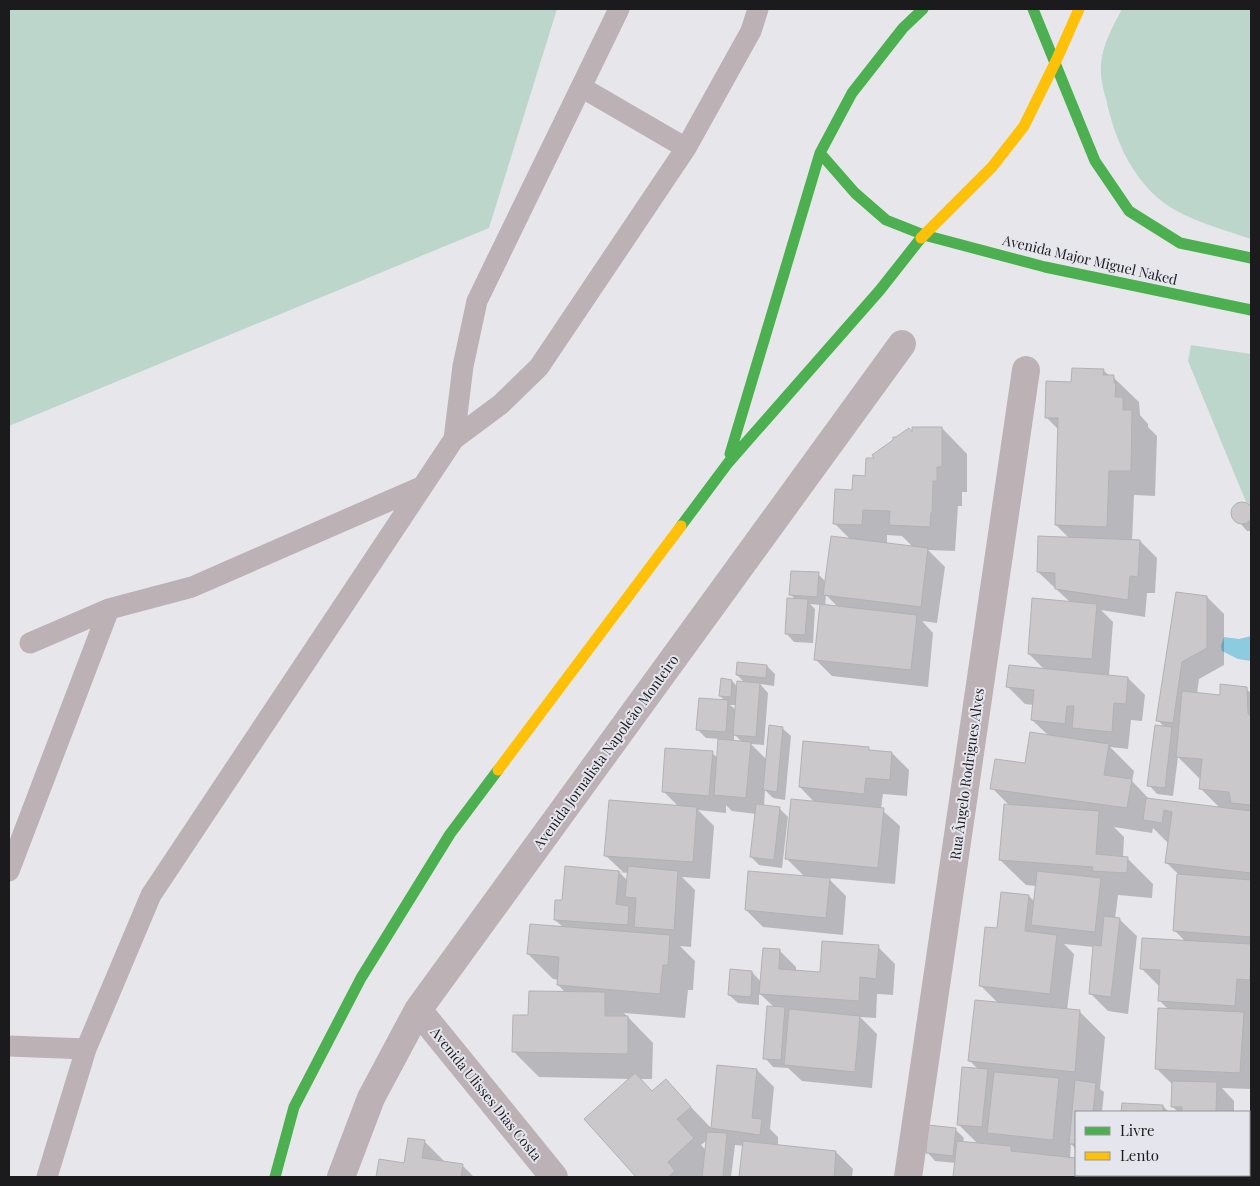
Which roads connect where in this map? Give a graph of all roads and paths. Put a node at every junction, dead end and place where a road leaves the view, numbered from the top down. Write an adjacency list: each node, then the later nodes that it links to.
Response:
1 (619, 9): 7 (lane)
2 (758, 9): 8 (lane)
3 (923, 9): 9 (street)
4 (1033, 9): 6 (street)
5 (1079, 9): 6 (street)
6 (1056, 61): 10 (street); 11 (street)
7 (581, 87): 8 (lane); 15 (lane)
8 (686, 148): 15 (lane)
9 (820, 153): 10 (street, Avenida Major Miguel Naked); 16 (street)
10 (924, 236): 12 (street, Avenida Major Miguel Naked); 16 (street)
11 (1251, 258)
12 (1251, 310)
13 (902, 344): 21 (street, Avenida Jornalista Napoleão Monteiro)
14 (1026, 370): 28 (street, Rua Ângelo Rodrigues Alves)
15 (454, 439): 17 (lane)
16 (728, 463): 25 (street)
17 (423, 486): 18 (lane); 23 (lane)
18 (109, 609): 19 (lane); 20 (lane)
19 (30, 644)
20 (9, 871)
21 (418, 1010): 26 (street, Avenida Jornalista Napoleão Monteiro); 27 (street, Avenida Ulisses Dias Costa)
22 (9, 1046): 23 (lane)
23 (86, 1049): 24 (lane)
24 (47, 1177)
25 (275, 1177)
26 (341, 1177)
27 (554, 1177)
28 (908, 1177)

